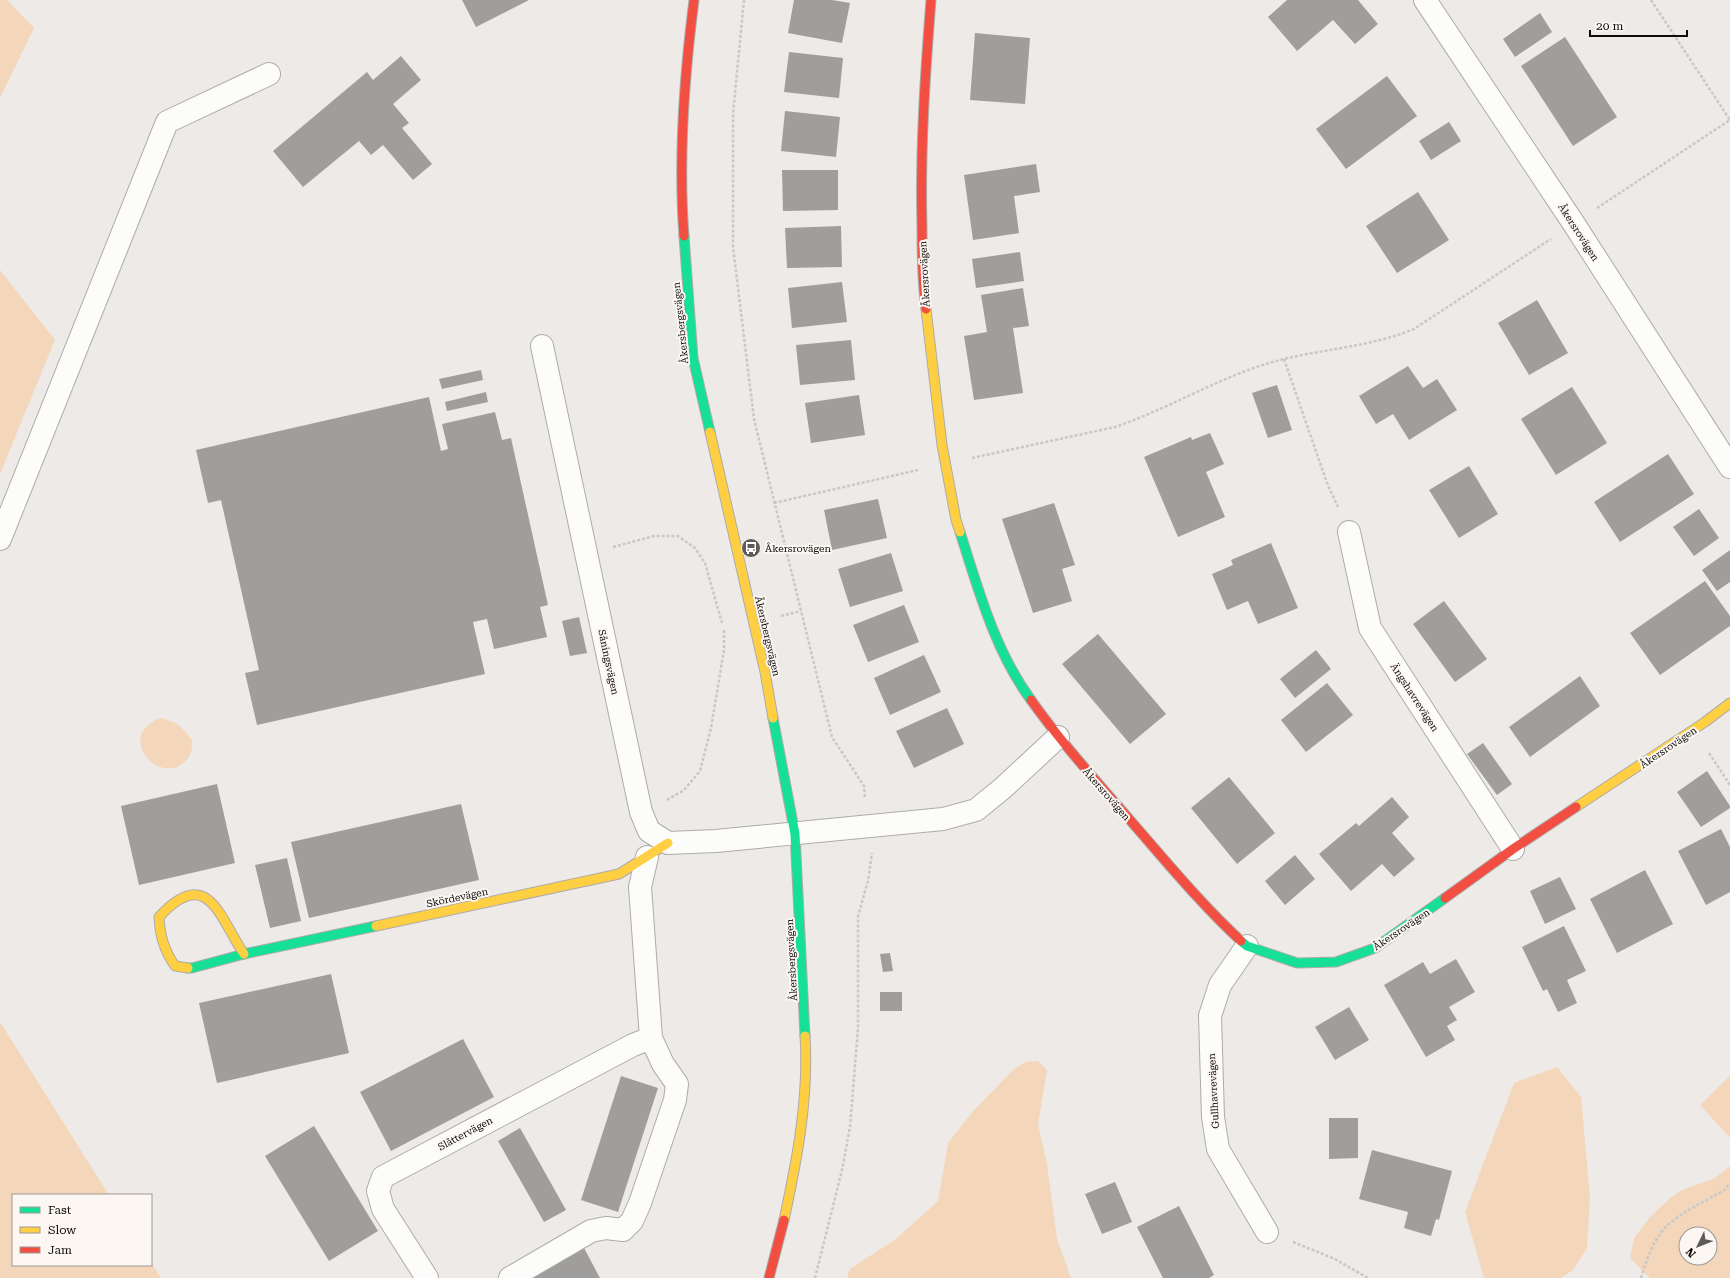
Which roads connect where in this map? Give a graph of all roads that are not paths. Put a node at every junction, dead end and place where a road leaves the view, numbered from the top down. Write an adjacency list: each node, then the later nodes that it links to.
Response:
1 (694, 0): 11 (street, Åkersbergsvägen)
2 (931, 0): 10 (street, Åkersrovägen)
3 (1425, 0): 6 (street, Åkersrovägen)
4 (269, 74): 8 (street)
5 (542, 346): 12 (street, Såningsvägen)
6 (1730, 467)
7 (1349, 532): 13 (street, Ängshavrevägen)
8 (0, 539)
9 (1730, 703): 13 (street, Åkersrovägen)
10 (1058, 736): 11 (street); 15 (street, Åkersrovägen)
11 (795, 834): 12 (street); 21 (street, Åkersbergsvägen)
12 (668, 843): 14 (street, Skördevägen)
13 (1513, 849): 15 (street, Åkersrovägen)
14 (647, 858): 16 (street, Skördevägen); 17 (street)
15 (1247, 946): 18 (street, Gullhavrevägen)
16 (244, 954): 16 (street, Skördevägen)
17 (651, 1038): 19 (street, Slåttervägen); 20 (street)
18 (1267, 1232)
19 (427, 1278)
20 (510, 1278)
21 (769, 1278)

